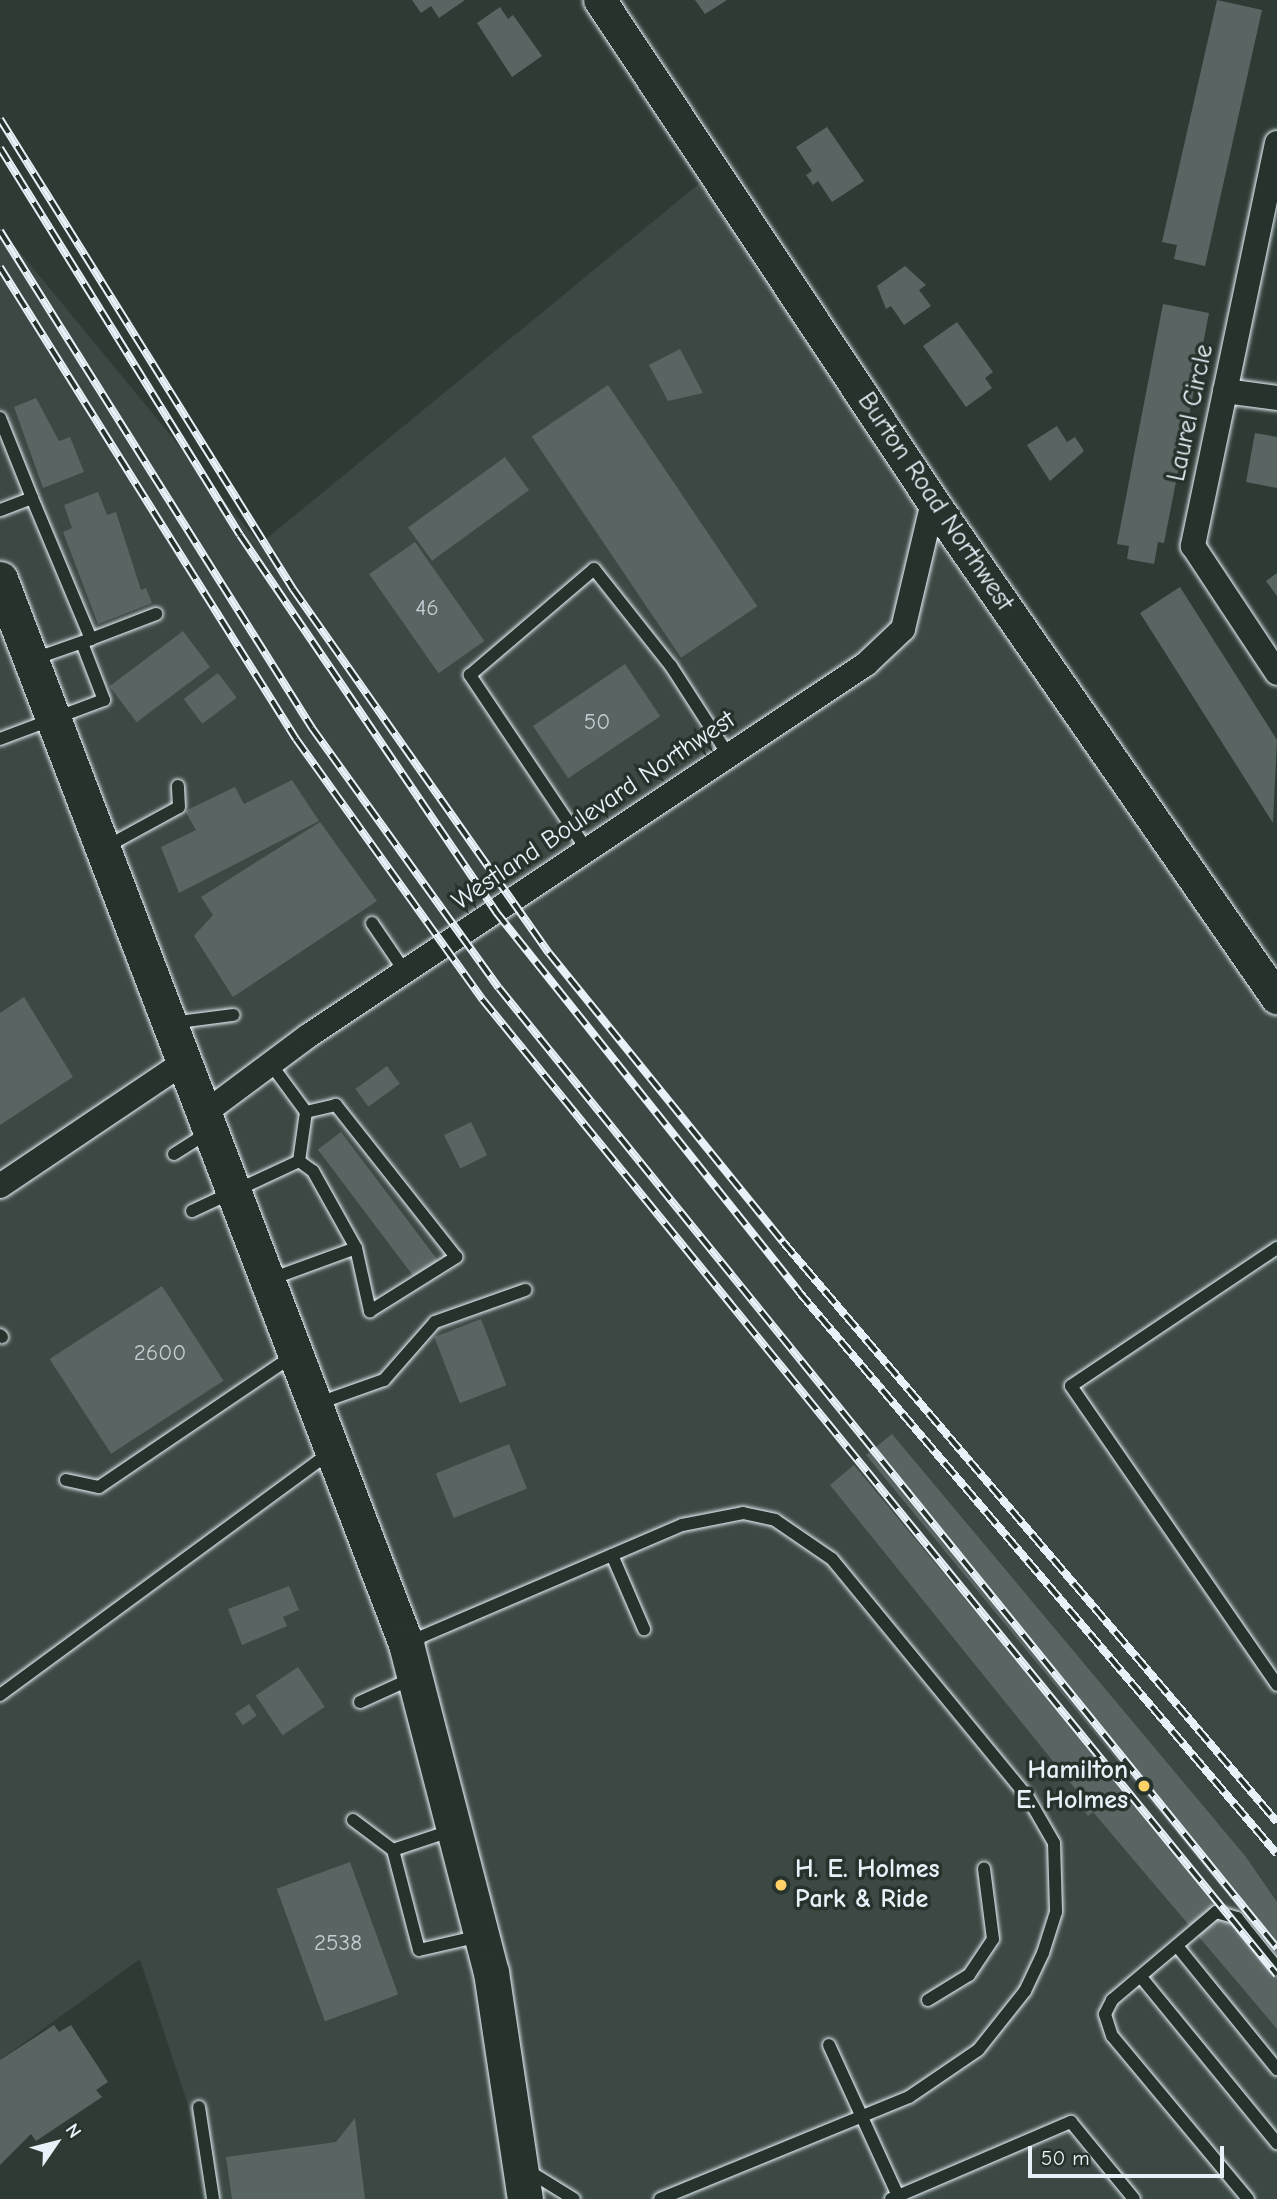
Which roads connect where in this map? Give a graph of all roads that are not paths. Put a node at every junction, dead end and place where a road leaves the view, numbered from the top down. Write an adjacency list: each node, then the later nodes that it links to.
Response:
1 (600, 0): 7 (street, Burton Road Northwest)
2 (1277, 142): 3 (street, Laurel Circle)
3 (1225, 391): 4 (street); 13 (street, Laurel Circle)
4 (1277, 398)
5 (0, 418): 6 (lane)
6 (32, 498): 8 (lane); 11 (lane)
7 (933, 502): 16 (street, Westland Boulevard Northwest); 22 (street, Burton Road Northwest)
8 (0, 510)
9 (0, 579): 12 (main road)
10 (156, 614): 11 (lane)
11 (86, 641): 12 (lane); 14 (lane)
12 (31, 660): 14 (main road)
13 (1277, 673)
14 (54, 719): 15 (lane); 18 (main road)
15 (0, 740)
16 (729, 756): 19 (street, Westland Boulevard Northwest); 19 (lane)
17 (178, 786): 18 (lane)
18 (104, 848): 24 (main road)
19 (587, 850): 21 (street, Westland Boulevard Northwest)
20 (372, 923): 21 (lane)
21 (406, 973): 26 (street, Westland Boulevard Northwest)
22 (1277, 998)
23 (233, 1015): 24 (lane)
24 (171, 1023): 25 (main road)
25 (186, 1061): 28 (main road); 31 (street)
26 (270, 1063): 27 (lane); 28 (street, Westland Boulevard Northwest)
27 (306, 1112): 30 (lane); 34 (lane)
28 (210, 1121): 29 (lane); 32 (main road)
29 (174, 1154)
30 (299, 1161): 32 (lane); 34 (lane)
31 (0, 1186)
32 (237, 1192): 33 (lane); 36 (main road)
33 (192, 1211)
34 (356, 1248): 36 (lane)
35 (1277, 1248): 45 (lane)
36 (271, 1279): 38 (main road)
37 (525, 1290): 39 (lane)
38 (299, 1352): 39 (main road); 41 (lane)
39 (319, 1403): 40 (main road)
40 (336, 1447): 44 (main road); 46 (lane)
41 (66, 1480)
42 (612, 1555): 43 (lane); 44 (lane); 60 (lane)
43 (644, 1629)
44 (411, 1660): 47 (lane); 49 (main road)
45 (1277, 1685)
46 (0, 1695)
47 (360, 1702)
48 (353, 1820): 50 (lane)
49 (458, 1829): 50 (lane); 52 (main road)
50 (393, 1850): 52 (lane)
51 (984, 1869): 56 (lane)
52 (483, 1936): 62 (main road)
53 (1177, 1946): 54 (lane); 55 (lane); 58 (lane)
54 (1277, 1968)
55 (1141, 1977): 61 (lane); 68 (lane)
56 (928, 2000)
57 (829, 2045): 60 (lane)
58 (1277, 2069)
59 (199, 2106): 64 (lane)
60 (863, 2118): 63 (lane); 66 (lane)
61 (1277, 2143)
62 (523, 2183): 65 (lane)
63 (894, 2197): 67 (lane)
64 (214, 2199)
65 (574, 2199)
66 (660, 2199)
67 (1133, 2199)
68 (1248, 2199)

